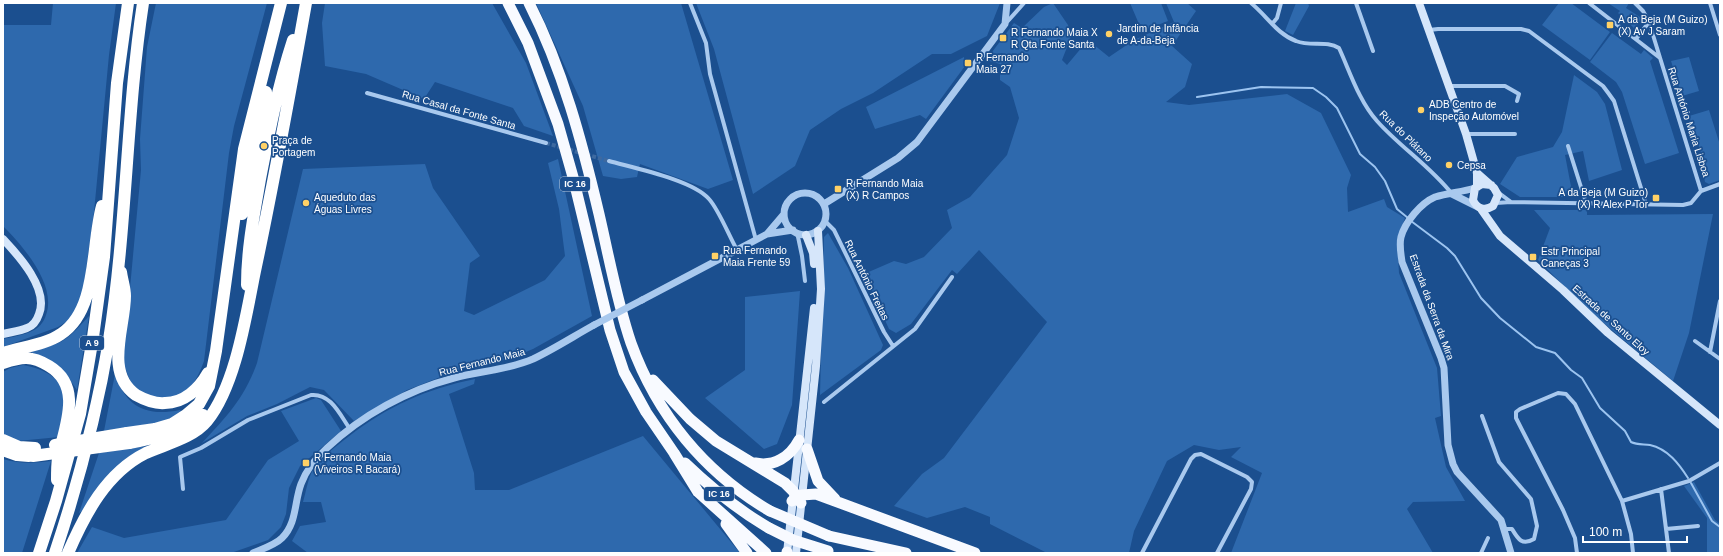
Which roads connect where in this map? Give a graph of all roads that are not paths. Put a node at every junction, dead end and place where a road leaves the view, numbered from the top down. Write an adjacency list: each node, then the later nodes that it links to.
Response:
1 (128, 3): 34 (highway, A 9)
2 (143, 3): 56 (highway, A 9)
3 (282, 3): 63 (highway)
4 (306, 3): 70 (highway)
5 (508, 3): 80 (highway, IC 16)
6 (529, 3): 68 (highway, IC 16)
7 (690, 3): 54 (street)
8 (1007, 3): 18 (street)
9 (1024, 3): 18 (street)
10 (1251, 3): 19 (street, Rua do Plátano)
11 (1281, 3): 19 (street)
12 (1356, 3): 23 (street)
13 (1419, 3): 20 (main road)
14 (1589, 3): 22 (street)
15 (1635, 3): 17 (street, Rua António Maria Lisboa)
16 (1710, 3): 21 (street)
17 (1649, 22): 22 (street); 24 (street, Rua António Maria Lisboa)
18 (1005, 24): 42 (street)
19 (1272, 24): 39 (street, Rua do Plátano)
20 (1429, 30): 25 (main road); 43 (street)
21 (1720, 35)
22 (1636, 39): 24 (street)
23 (1373, 51)
24 (1660, 58): 38 (street, Rua António Maria Lisboa)
25 (1449, 86): 27 (street); 28 (main road)
26 (367, 93): 30 (street, Rua Casal da Fonte Santa)
27 (1518, 101)
28 (1466, 134): 29 (street); 33 (main road)
29 (1515, 134)
30 (546, 144)
31 (1568, 146): 41 (street)
32 (610, 161): 55 (street)
33 (1478, 173): 36 (main road); 37 (main road)
34 (109, 182): 65 (highway); 86 (highway, A 9)
35 (1720, 184): 38 (street)
36 (1476, 188): 37 (main road); 39 (street, Estrada da Serra da Mira); 45 (main road)
37 (1494, 188): 40 (street); 44 (main road)
38 (1701, 192): 43 (street)
39 (1452, 194): 45 (street); 91 (street, Estrada da Serra da Mira)
40 (1511, 202): 41 (street); 44 (street)
41 (1586, 203): 43 (street)
42 (824, 204): 46 (street); 47 (street)
43 (1646, 204)
44 (1495, 205): 45 (main road); 48 (main road)
45 (1480, 208): 48 (main road, Estrada de Santo Eloy)
46 (784, 214): 49 (street); 51 (street, Rua Fernando Maia)
47 (825, 221): 50 (street); 62 (street, Rua António Freitas)
48 (1492, 226): 72 (main road, Estrada de Santo Eloy)
49 (795, 231): 51 (street, Rua Fernando Maia); 52 (street); 58 (street)
50 (818, 231): 52 (street); 77 (main road)
51 (767, 234): 54 (street, Rua Fernando Maia)
52 (806, 235): 76 (main road)
53 (3, 240): 60 (main road)
54 (756, 240): 55 (street, Rua Fernando Maia)
55 (737, 250): 73 (street, Rua Fernando Maia, bridge)
56 (119, 257): 63 (highway); 96 (highway, A 9)
57 (952, 277): 62 (street)
58 (805, 281)
59 (1720, 301): 64 (street)
60 (3, 334)
61 (1695, 341): 64 (street)
62 (893, 346): 69 (street)
63 (216, 351): 74 (highway)
64 (1710, 352): 66 (street)
65 (3, 353)
66 (1720, 359)
67 (3, 362): 86 (highway)
68 (640, 364): 81 (highway); 102 (highway, IC 16, bridge)
69 (824, 402)
70 (217, 404): 74 (highway); 97 (highway)
71 (1482, 416): 91 (street)
72 (1720, 425)
73 (350, 430): 83 (street); 98 (street, Rua Fernando Maia)
74 (128, 438): 79 (highway, bridge)
75 (3, 440): 79 (highway)
76 (798, 440): 81 (highway); 85 (main road)
77 (807, 449): 85 (main road); 88 (highway)
78 (3, 450): 79 (highway)
79 (34, 452)
80 (674, 453): 89 (highway); 94 (highway, IC 16, bridge)
81 (752, 462): 85 (highway)
82 (1720, 463): 84 (street)
83 (183, 489)
84 (1661, 489): 87 (street); 92 (street)
85 (797, 498): 88 (highway); 101 (main road)
86 (56, 501): 95 (highway, A 9)
87 (1622, 501): 108 (street); 109 (street)
88 (847, 506): 103 (highway)
89 (714, 508): 99 (highway); 100 (highway)
90 (1698, 526): 92 (street)
91 (1505, 529): 107 (street, Estrada da Serra da Mira)
92 (1666, 529): 110 (street)
93 (1488, 538): 106 (street)
94 (831, 552)
95 (39, 553)
96 (55, 553)
97 (68, 553)
98 (253, 553)
99 (747, 553)
100 (766, 553)
101 (789, 553)
102 (906, 553)
103 (975, 553)
104 (1142, 553): 105 (street)
105 (1217, 553)
106 (1481, 553)
107 (1511, 553)
108 (1577, 553)
109 (1633, 553)
110 (1669, 553)

